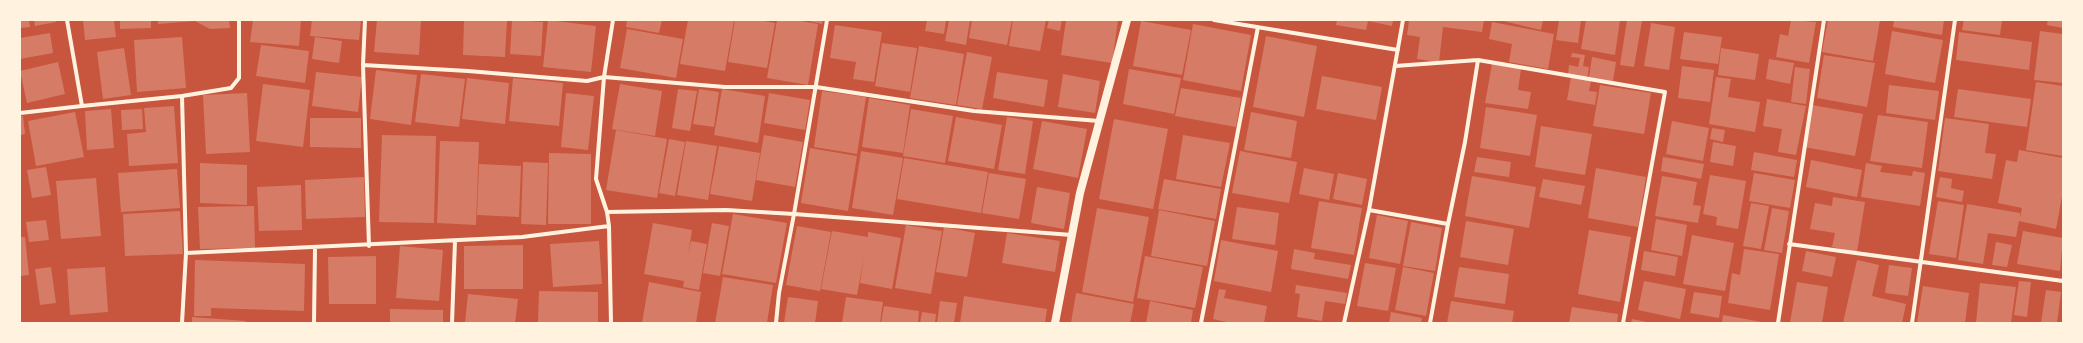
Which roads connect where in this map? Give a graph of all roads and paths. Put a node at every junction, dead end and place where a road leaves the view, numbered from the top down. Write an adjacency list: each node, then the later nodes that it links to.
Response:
1 (67, 20): 19 (street)
2 (239, 20): 18 (street)
3 (365, 20): 14 (street)
4 (613, 20): 16 (street)
5 (827, 20): 17 (street)
6 (1127, 20): 21 (main road)
7 (1214, 20): 11 (street)
8 (1403, 20): 12 (street)
9 (1824, 20): 29 (street)
10 (1955, 20): 33 (street)
11 (1258, 27): 12 (street); 41 (street)
12 (1398, 50): 15 (street)
13 (1478, 60): 15 (street); 25 (street); 44 (street)
14 (364, 65): 16 (street); 30 (street)
15 (1395, 66): 22 (street)
16 (604, 77): 17 (street); 23 (street)
17 (816, 87): 21 (street); 24 (street)
18 (182, 96): 19 (street); 32 (street)
19 (82, 106): 20 (street)
20 (20, 113)
21 (1099, 121): 27 (main road)
22 (1369, 210): 25 (street); 42 (street)
23 (607, 212): 24 (street); 26 (street)
24 (794, 214): 27 (street); 39 (street)
25 (1448, 224): 43 (street)
26 (609, 226): 28 (street); 38 (street)
27 (1072, 235): 40 (main road)
28 (455, 241): 30 (street); 37 (street)
29 (1789, 244): 33 (street); 45 (street)
30 (369, 246): 31 (street)
31 (315, 248): 32 (street); 36 (street)
32 (186, 253): 35 (street)
33 (1921, 262): 34 (street); 46 (street)
34 (2063, 280)
35 (182, 323)
36 (314, 323)
37 (452, 323)
38 (611, 323)
39 (776, 323)
40 (1055, 323)
41 (1201, 323)
42 (1344, 323)
43 (1430, 323)
44 (1623, 323)
45 (1778, 323)
46 (1912, 323)

